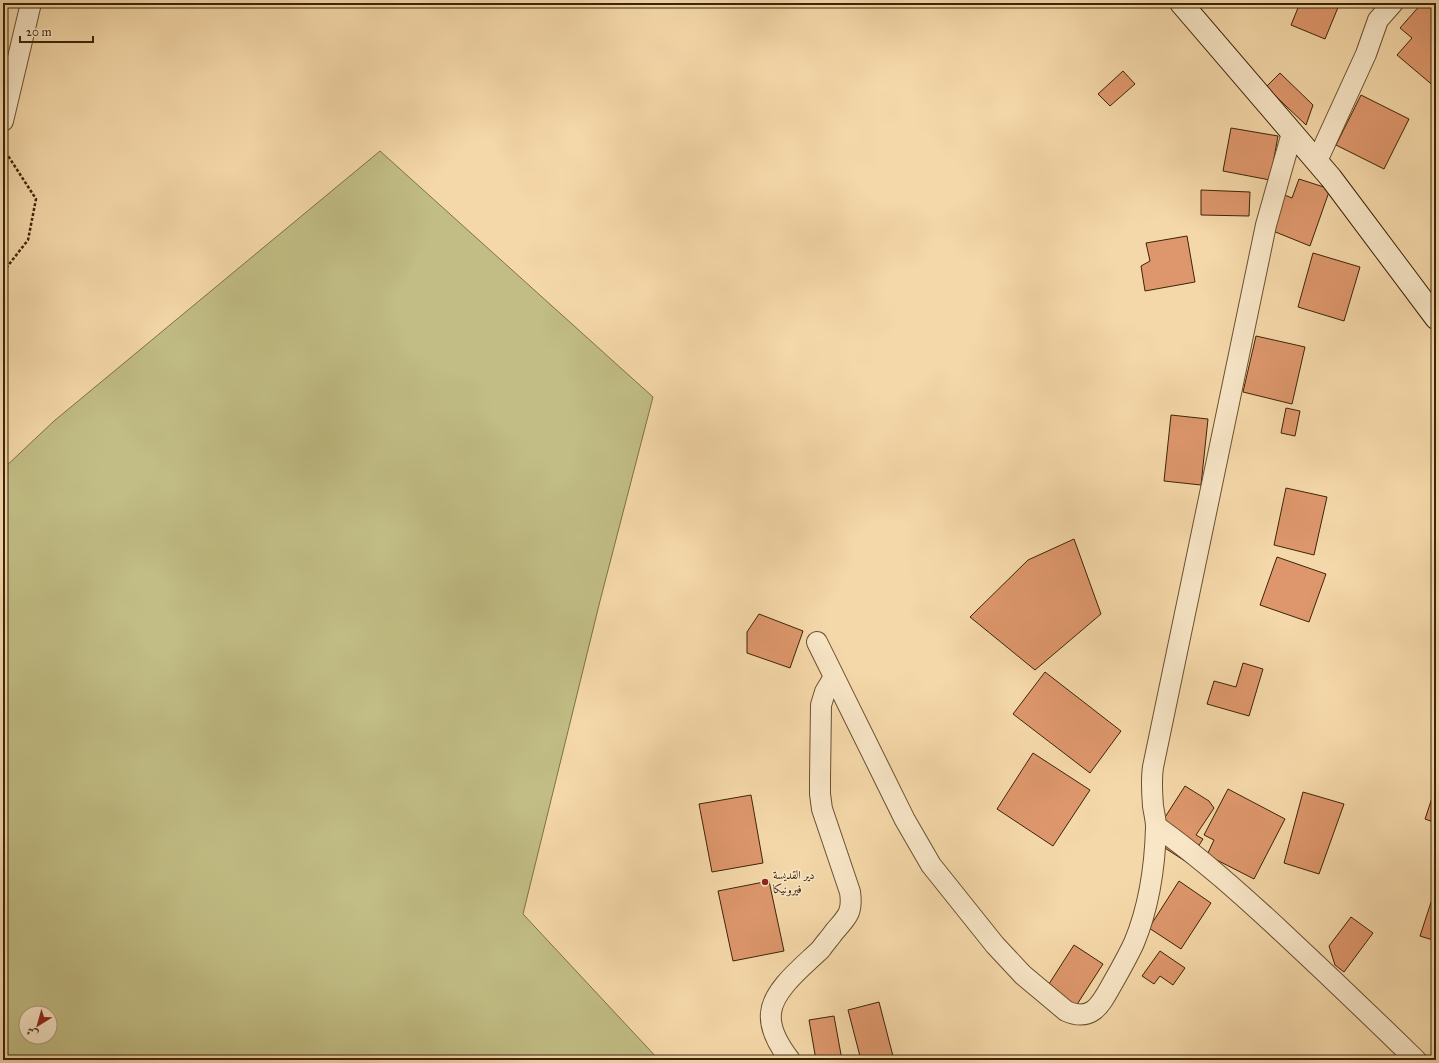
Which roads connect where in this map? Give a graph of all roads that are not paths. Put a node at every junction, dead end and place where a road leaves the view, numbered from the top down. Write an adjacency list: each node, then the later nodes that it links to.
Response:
1 (32, 3): 5 (street)
2 (1181, 3): 6 (street)
3 (1392, 3): 4 (street)
4 (1380, 12): 7 (street)
5 (3, 121)
6 (1292, 132): 7 (street); 11 (street)
7 (1317, 161): 8 (street)
8 (1436, 318)
9 (817, 642): 10 (street)
10 (834, 677): 11 (street); 12 (street)
11 (1156, 826): 13 (street)
12 (790, 1060)
13 (1416, 1060)

